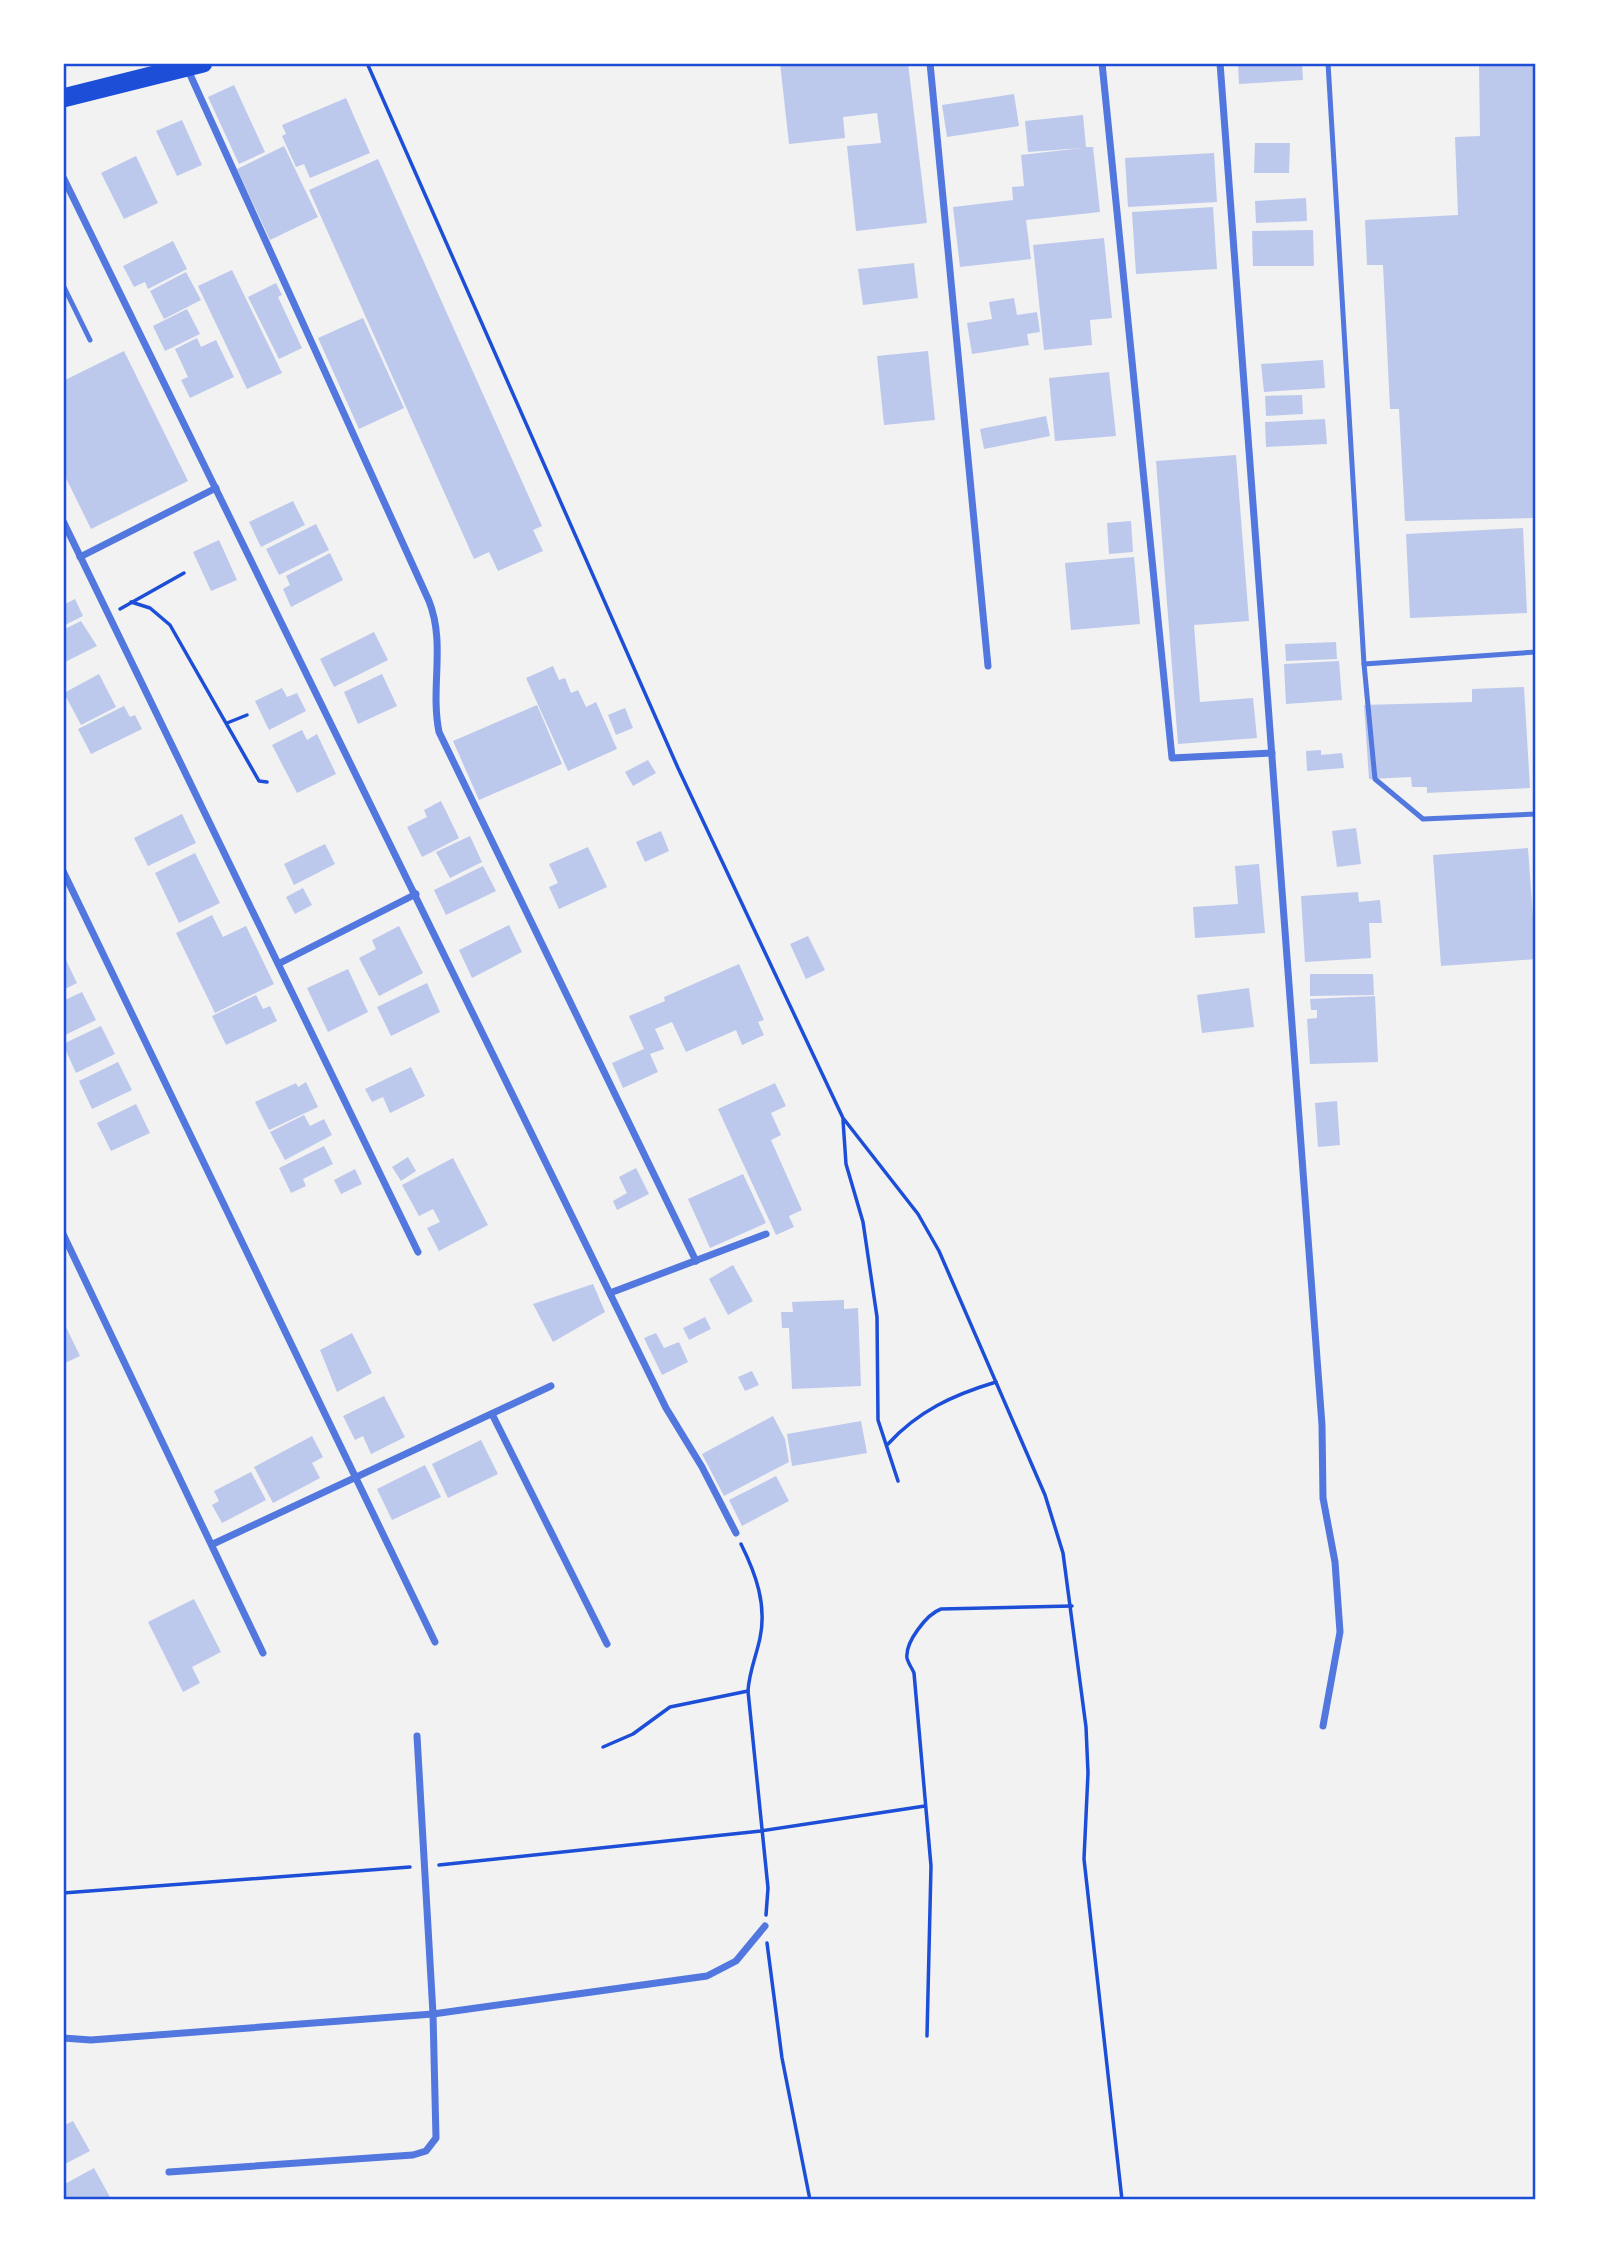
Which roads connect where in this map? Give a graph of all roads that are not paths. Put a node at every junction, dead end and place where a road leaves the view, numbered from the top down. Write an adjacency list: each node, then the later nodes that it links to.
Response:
1 (930, 63): 15 (street)
2 (1102, 63): 16 (street)
3 (1220, 63): 16 (street)
4 (1328, 63): 14 (lane)
5 (195, 65): 6 (highway); 24 (street)
6 (63, 98)
7 (63, 177): 10 (street)
8 (63, 285): 9 (lane)
9 (90, 340)
10 (216, 488): 12 (street); 19 (street)
11 (63, 521): 12 (street)
12 (80, 557): 20 (street)
13 (1536, 652): 14 (lane)
14 (1364, 664): 17 (lane)
15 (988, 666)
16 (1272, 753): 34 (street)
17 (1536, 814)
18 (63, 871): 28 (street)
19 (416, 894): 20 (street); 25 (street)
20 (280, 963): 23 (street)
21 (63, 1234): 30 (street)
22 (766, 1234): 24 (street)
23 (418, 1252)
24 (696, 1261): 25 (street)
25 (610, 1293): 29 (street)
26 (551, 1386): 27 (street)
27 (492, 1414): 28 (street); 32 (street)
28 (353, 1477): 30 (street); 31 (street)
29 (736, 1533)
30 (213, 1544): 33 (street)
31 (435, 1642)
32 (607, 1644)
33 (263, 1653)
34 (1323, 1726)
35 (417, 1736): 37 (street)
36 (765, 1926): 37 (street)
37 (433, 2014): 38 (street); 39 (street)
38 (63, 2038)
39 (169, 2172)

